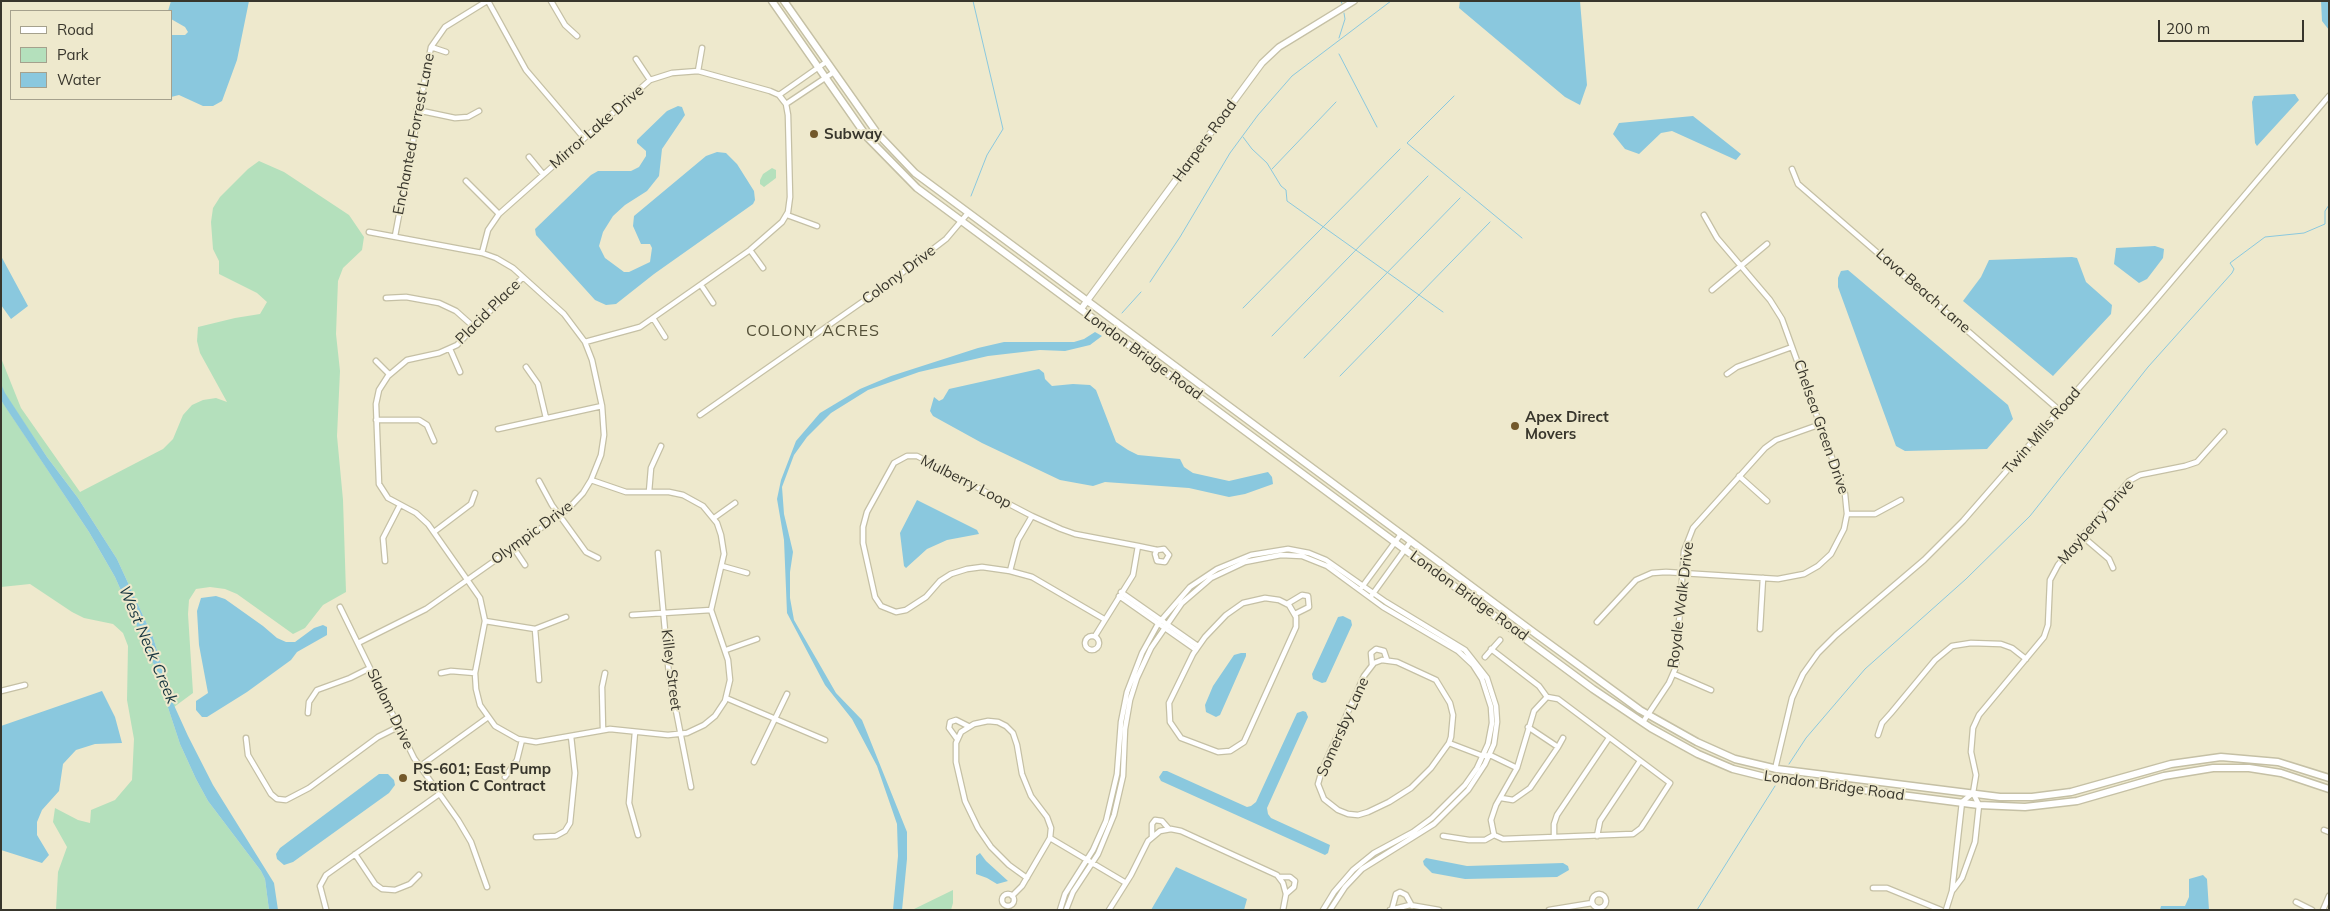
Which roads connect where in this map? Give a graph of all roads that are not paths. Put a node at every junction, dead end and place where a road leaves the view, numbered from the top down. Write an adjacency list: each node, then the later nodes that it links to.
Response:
1 (488, 1): 7 (street, Enchanted Forrest Lane); 22 (street)
2 (551, 1): 6 (street)
3 (772, 1): 12 (main road, London Bridge Road)
4 (784, 1): 11 (main road, London Bridge Road)
5 (1354, 1): 44 (street, Harpers Road)
6 (577, 36)
7 (431, 46): 9 (street); 20 (street, Enchanted Forrest Lane)
8 (702, 48): 13 (street)
9 (446, 52)
10 (636, 59): 16 (street)
11 (826, 62): 12 (street); 14 (main road, London Bridge Road)
12 (818, 67): 15 (main road, London Bridge Road); 17 (street)
13 (698, 71): 16 (street, Mirror Lake Drive); 17 (street, Mirror Lake Drive)
14 (834, 72): 15 (street); 27 (main road, London Bridge Road)
15 (826, 78): 19 (street); 31 (main road, London Bridge Road)
16 (650, 80): 22 (street, Mirror Lake Drive)
17 (778, 95): 19 (street, Mirror Lake Drive)
18 (2329, 96): 59 (street, Twin Mills Road)
19 (786, 104): 30 (street)
20 (417, 110): 21 (street); 34 (street, Enchanted Forrest Lane)
21 (480, 111)
22 (584, 138): 25 (street, Mirror Lake Drive)
23 (529, 157): 25 (street)
24 (1792, 169): 59 (street, Lava Beach Lane)
25 (543, 174): 28 (street, Mirror Lake Drive)
26 (466, 181): 28 (street)
27 (968, 213): 31 (street, Colony Drive); 44 (main road, London Bridge Road)
28 (499, 214): 37 (street, Mirror Lake Drive)
29 (1704, 214): 38 (street, Chelsea Green Drive)
30 (787, 215): 32 (street); 36 (street)
31 (961, 221): 46 (main road, London Bridge Road); 60 (street, Colony Drive)
32 (817, 226)
33 (369, 232): 34 (street, Olympic Drive)
34 (394, 236): 37 (street, Olympic Drive)
35 (1767, 244): 38 (street)
36 (750, 250): 39 (street); 41 (street)
37 (482, 253): 40 (street, Olympic Drive)
38 (1741, 266): 42 (street); 51 (street, Chelsea Green Drive)
39 (763, 268)
40 (523, 277): 48 (street, Placid Place); 50 (street, Olympic Drive)
41 (701, 284): 45 (street); 47 (street)
42 (1712, 290)
43 (386, 298): 48 (street)
44 (1087, 302): 46 (street, Harpers Road); 82 (main road, London Bridge Road)
45 (713, 303)
46 (1081, 309): 85 (main road, London Bridge Road)
47 (653, 318): 49 (street); 50 (street)
48 (475, 328): 52 (street, Placid Place)
49 (665, 337)
50 (585, 342): 58 (street, Olympic Drive)
51 (1792, 347): 57 (street); 63 (street, Chelsea Green Drive)
52 (450, 349): 55 (street); 56 (street, Placid Place)
53 (376, 362): 56 (street)
54 (526, 367): 61 (street)
55 (460, 372)
56 (389, 374): 62 (street, Placid Place)
57 (1727, 374)
58 (602, 406): 61 (street); 69 (street, Olympic Drive)
59 (2059, 410): 167 (street, Twin Mills Road)
60 (700, 415)
61 (546, 418): 64 (street)
62 (376, 420): 66 (street); 76 (street, Placid Place)
63 (1820, 424): 68 (street, Royale Walk Drive); 77 (street, Chelsea Green Drive)
64 (498, 429)
65 (2224, 432): 83 (street, Mayberry Drive)
66 (434, 441)
67 (661, 446): 71 (street)
68 (1739, 476): 74 (street); 98 (street, Royale Walk Drive)
69 (591, 480): 71 (street); 78 (street, Olympic Drive)
70 (538, 481): 78 (street)
71 (649, 492): 80 (street)
72 (475, 493): 81 (street)
73 (1901, 500): 77 (street)
74 (1767, 501)
75 (735, 503): 80 (street)
76 (400, 505): 81 (street, Placid Place); 92 (street)
77 (1847, 514): 99 (street, Chelsea Green Drive)
78 (560, 515): 87 (street, Olympic Drive); 91 (street)
79 (1032, 516): 86 (street, Mulberry Loop); 96 (street); 96 (street, Mulberry Loop)
80 (714, 518): 94 (street)
81 (434, 532): 100 (street, Placid Place)
82 (1401, 534): 84 (main road, London Bridge Road); 85 (street)
83 (2082, 536): 95 (street); 125 (street, Mayberry Drive)
84 (1411, 541): 88 (street); 141 (main road, London Bridge Road)
85 (1394, 542): 88 (main road, London Bridge Road); 101 (street)
86 (1138, 546): 89 (street, Mulberry Loop); 102 (street)
87 (513, 548): 93 (street); 100 (street, Olympic Drive)
88 (1405, 549): 103 (street); 144 (main road, London Bridge Road)
89 (1157, 550)
90 (658, 553): 107 (street, Killey Street)
91 (598, 558)
92 (386, 561)
93 (525, 565)
94 (722, 566): 97 (street); 106 (street)
95 (2113, 568)
96 (1010, 571): 111 (street, Mulberry Loop)
97 (747, 573)
98 (1683, 573): 99 (street, Chelsea Green Drive); 113 (street, Chelsea Green Drive); 132 (street, Royale Walk Drive)
99 (1763, 578): 116 (street)
100 (468, 580): 112 (street, Placid Place); 120 (street, Olympic Drive)
101 (1361, 588): 103 (street); 114 (street)
102 (1120, 594): 111 (street); 114 (street)
103 (1372, 596): 161 (street); 162 (street)
104 (1287, 604): 108 (street); 108 (street); 121 (street)
105 (340, 607): 120 (street, Slalom Drive)
106 (711, 610): 107 (street); 123 (street)
107 (665, 613): 109 (street); 150 (street, Killey Street)
108 (1295, 614): 121 (street)
109 (632, 615)
110 (566, 617): 115 (street)
111 (1104, 620): 117 (street)
112 (486, 621): 115 (street); 130 (street)
113 (1597, 622)
114 (1162, 624): 121 (street); 187 (street)
115 (534, 629): 133 (street)
116 (1760, 629)
117 (1095, 636)
118 (757, 639): 123 (street)
119 (1500, 640): 122 (street)
120 (358, 643): 128 (street, Slalom Drive)
121 (1197, 648)
122 (1491, 649): 124 (street); 138 (street)
123 (726, 650): 139 (street)
124 (1485, 657)
125 (2026, 659): 151 (street); 172 (street, Mayberry Drive)
126 (1387, 660): 127 (street, Somersby Lane); 127 (street); 159 (street, Somersby Lane)
127 (1372, 665): 159 (street, Somersby Lane)
128 (370, 668): 140 (street); 146 (street, Slalom Drive)
129 (441, 673): 130 (street)
130 (475, 673): 142 (street)
131 (605, 673): 148 (street)
132 (1674, 674): 135 (street); 141 (street, Royale Walk Drive)
133 (538, 680)
134 (25, 685): 136 (street)
135 (1712, 690)
136 (1, 691)
137 (787, 694): 143 (street)
138 (1547, 697): 147 (street); 155 (street)
139 (726, 698): 143 (street); 150 (street)
140 (308, 713)
141 (1647, 714): 144 (street, Royale Walk Drive); 167 (main road, London Bridge Road)
142 (488, 718): 157 (street); 165 (street)
143 (774, 719): 158 (street); 163 (street)
144 (1643, 722): 175 (main road, London Bridge Road)
145 (968, 726): 156 (street); 156 (street); 185 (street)
146 (398, 727): 153 (street); 165 (street, Slalom Drive)
147 (1528, 727): 160 (street); 166 (street)
148 (603, 730): 149 (street); 152 (street)
149 (635, 732): 150 (street); 178 (street)
150 (681, 734): 170 (street, Killey Street)
151 (1878, 735)
152 (571, 736): 157 (street); 183 (street)
153 (246, 738)
154 (1564, 738): 160 (street)
155 (1609, 738): 164 (street); 184 (street)
156 (957, 739): 190 (street)
157 (522, 740): 168 (street)
158 (825, 740)
159 (1449, 743): 161 (street)
160 (1558, 747): 174 (street)
161 (1483, 756): 162 (street); 207 (street)
162 (1490, 756): 166 (street); 208 (street)
163 (754, 762)
164 (1640, 762): 182 (street); 182 (street)
165 (419, 767): 173 (street, Slalom Drive)
166 (1517, 768): 174 (street)
167 (1775, 769): 172 (main road, London Bridge Road)
168 (506, 777)
169 (2329, 778): 172 (main road, London Bridge Road)
170 (691, 786)
171 (2329, 789): 176 (main road, London Bridge Road)
172 (1973, 793): 175 (street); 176 (street)
173 (438, 795): 186 (street); 192 (street, Slalom Drive)
174 (1501, 798): 181 (street)
175 (1962, 802): 176 (main road, London Bridge Road); 194 (street)
176 (1979, 804): 194 (street)
177 (1169, 829): 179 (street); 179 (street); 189 (street)
178 (638, 835)
179 (1152, 836): 191 (street)
180 (1443, 836): 181 (street)
181 (1494, 836): 184 (street)
182 (1597, 836): 184 (street)
183 (536, 837)
184 (1554, 837)
185 (1050, 838): 187 (street); 190 (street)
186 (355, 854): 188 (street); 201 (street)
187 (1090, 862): 191 (street); 203 (street); 204 (street)
188 (419, 875)
189 (1279, 877): 195 (street); 195 (street)
190 (1027, 878): 196 (street)
191 (1126, 883): 205 (street)
192 (487, 887)
193 (1873, 888): 211 (street)
194 (1952, 891): 212 (street)
195 (1286, 894): 206 (street)
196 (1012, 896)
197 (2329, 896): 214 (street)
198 (2296, 902): 213 (street)
199 (1592, 903): 210 (street)
200 (1412, 906): 202 (street); 202 (street); 209 (street)
201 (326, 909)
202 (1391, 909)
203 (1060, 910)
204 (1066, 910)
205 (1109, 910)
206 (1283, 910)
207 (1323, 910)
208 (1330, 910)
209 (1439, 910)
210 (1549, 910)
211 (1941, 910)
212 (1946, 910)
213 (2312, 910)
214 (2323, 910)

